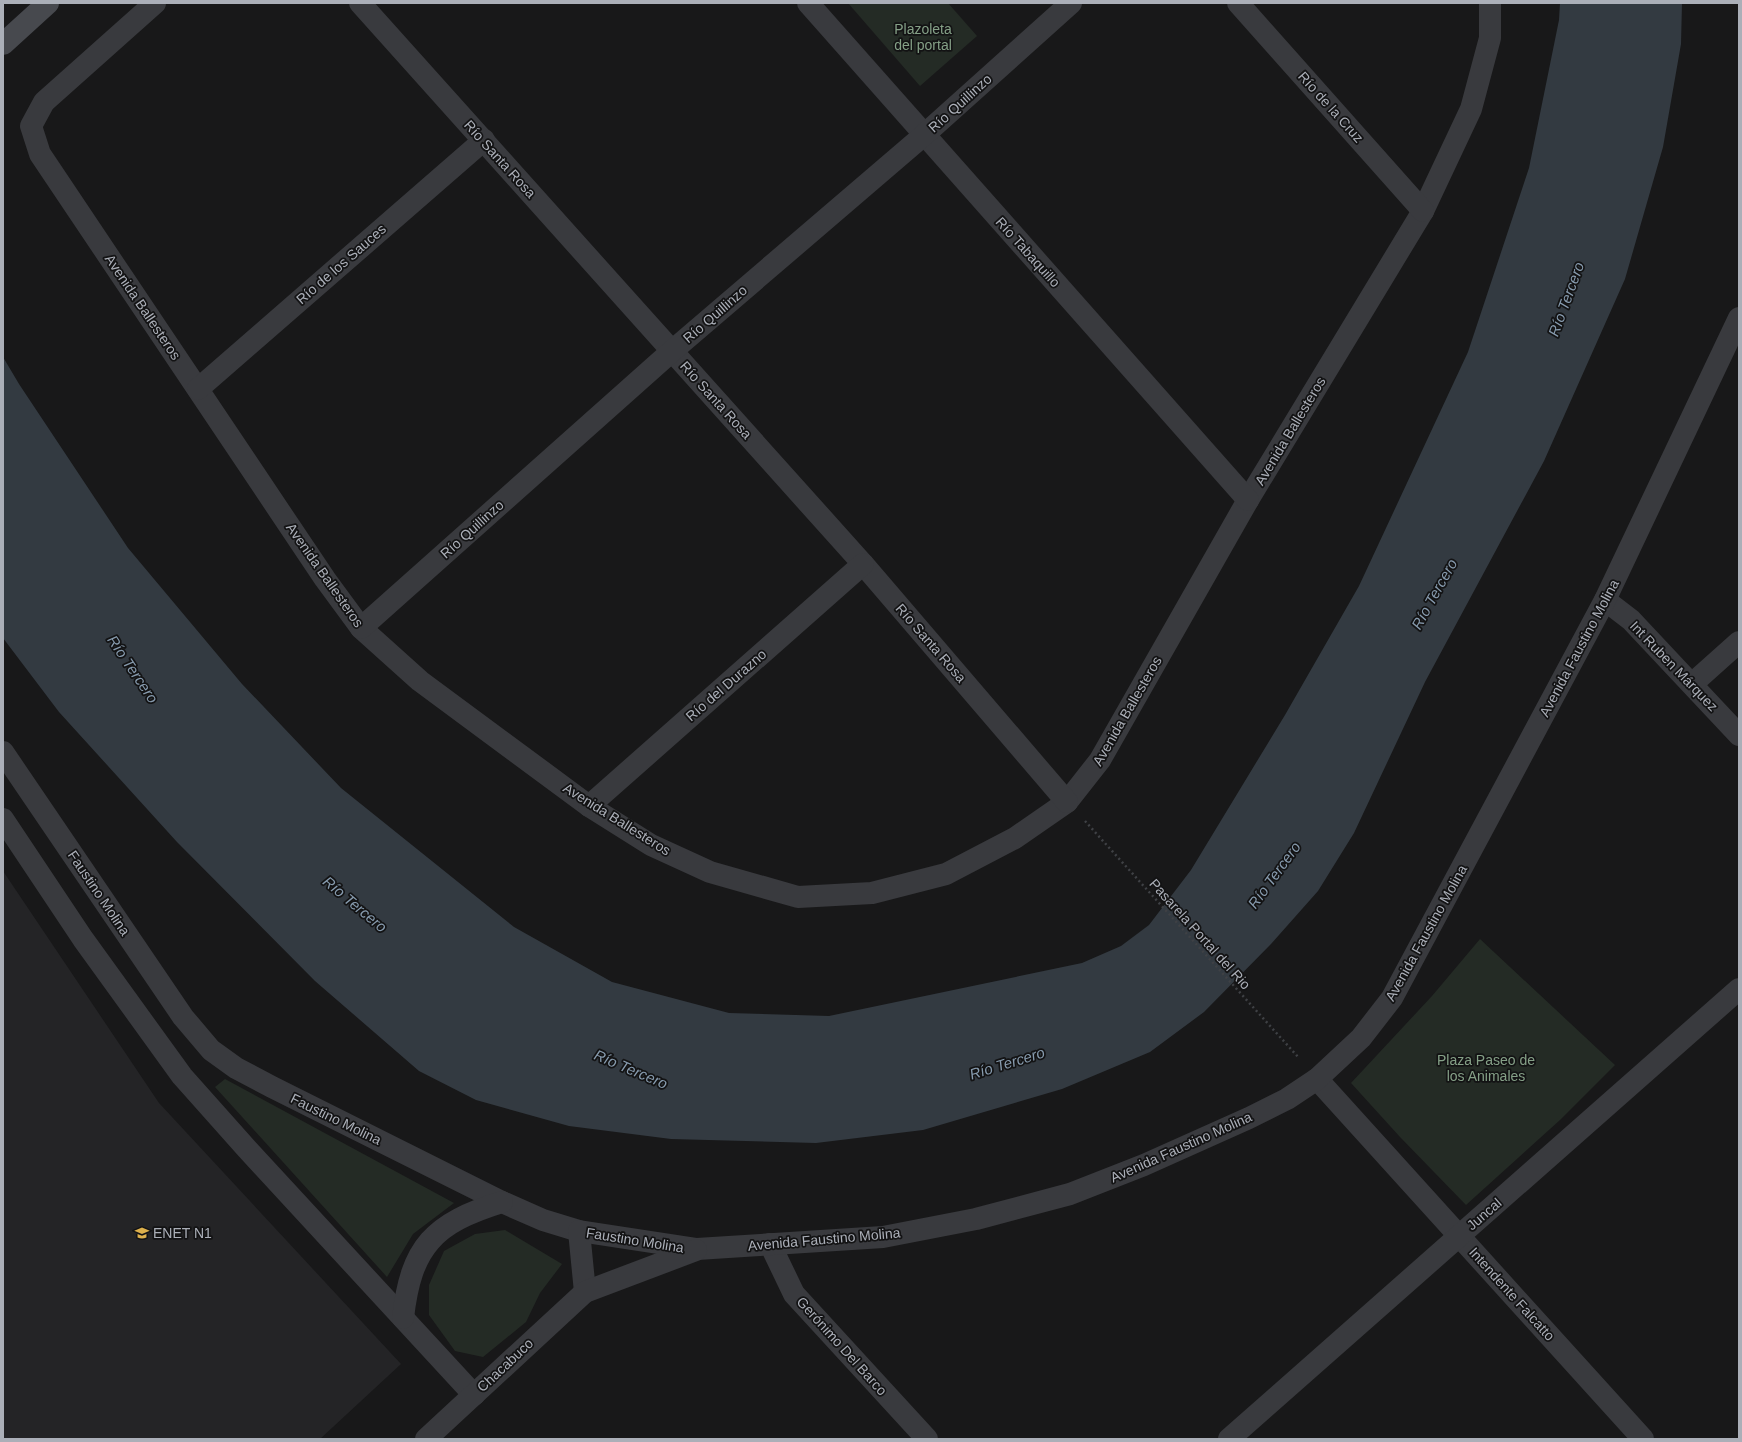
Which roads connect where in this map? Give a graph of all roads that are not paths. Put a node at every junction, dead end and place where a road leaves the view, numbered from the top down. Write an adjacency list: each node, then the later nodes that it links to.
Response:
1 (48, 3): 8 (main road)
2 (155, 3): 14 (street, Avenida Ballesteros)
3 (360, 3): 10 (street, Río Santa Rosa)
4 (808, 3): 9 (street, Río Tabaquillo)
5 (1071, 3): 9 (street, Río Quillinzo)
6 (1238, 3): 11 (street, Río de la Cruz)
7 (1490, 3): 11 (street, Avenida Ballesteros)
8 (3, 44)
9 (924, 135): 13 (street, Río Quillinzo); 15 (street, Río Tabaquillo)
10 (484, 140): 13 (street, Río Santa Rosa); 14 (street, Río de los Sauces)
11 (1423, 210): 15 (street, Avenida Ballesteros)
12 (1739, 318): 17 (street, Avenida Faustino Molina)
13 (672, 351): 16 (street, Río Santa Rosa); 18 (street, Río Quillinzo)
14 (198, 389): 18 (street, Avenida Ballesteros)
15 (1248, 500): 23 (street, Avenida Ballesteros)
16 (863, 564): 23 (street, Río Santa Rosa); 24 (street, Río del Durazno)
17 (1605, 600): 20 (street, Int Ruben Márquez); 27 (street, Avenida Faustino Molina)
18 (361, 628): 24 (street, Avenida Ballesteros)
19 (1739, 642): 20 (street)
20 (1692, 684): 21 (street, Int Ruben Márquez)
21 (1739, 735)
22 (3, 752): 28 (street, Faustino Molina)
23 (1067, 802): 24 (street, Avenida Ballesteros)
24 (589, 806)
25 (3, 819): 34 (street)
26 (1739, 989): 30 (street, Juncal)
27 (1317, 1079): 30 (street, Intendente Falcatto); 31 (street, Avenida Faustino Molina)
28 (502, 1202): 29 (street, Faustino Molina); 34 (street)
29 (579, 1231): 32 (street, Faustino Molina); 33 (street)
30 (1459, 1235): 38 (street, Juncal); 39 (street, Intendente Falcatto)
31 (770, 1244): 32 (street, Avenida Faustino Molina); 37 (street, Gerónimo Del Barco)
32 (697, 1249): 33 (street, Faustino Molina)
33 (585, 1292): 35 (street, Chacabuco)
34 (403, 1318): 35 (street)
35 (474, 1395): 36 (street, Chacabuco)
36 (426, 1439)
37 (927, 1439)
38 (1229, 1439)
39 (1643, 1439)

